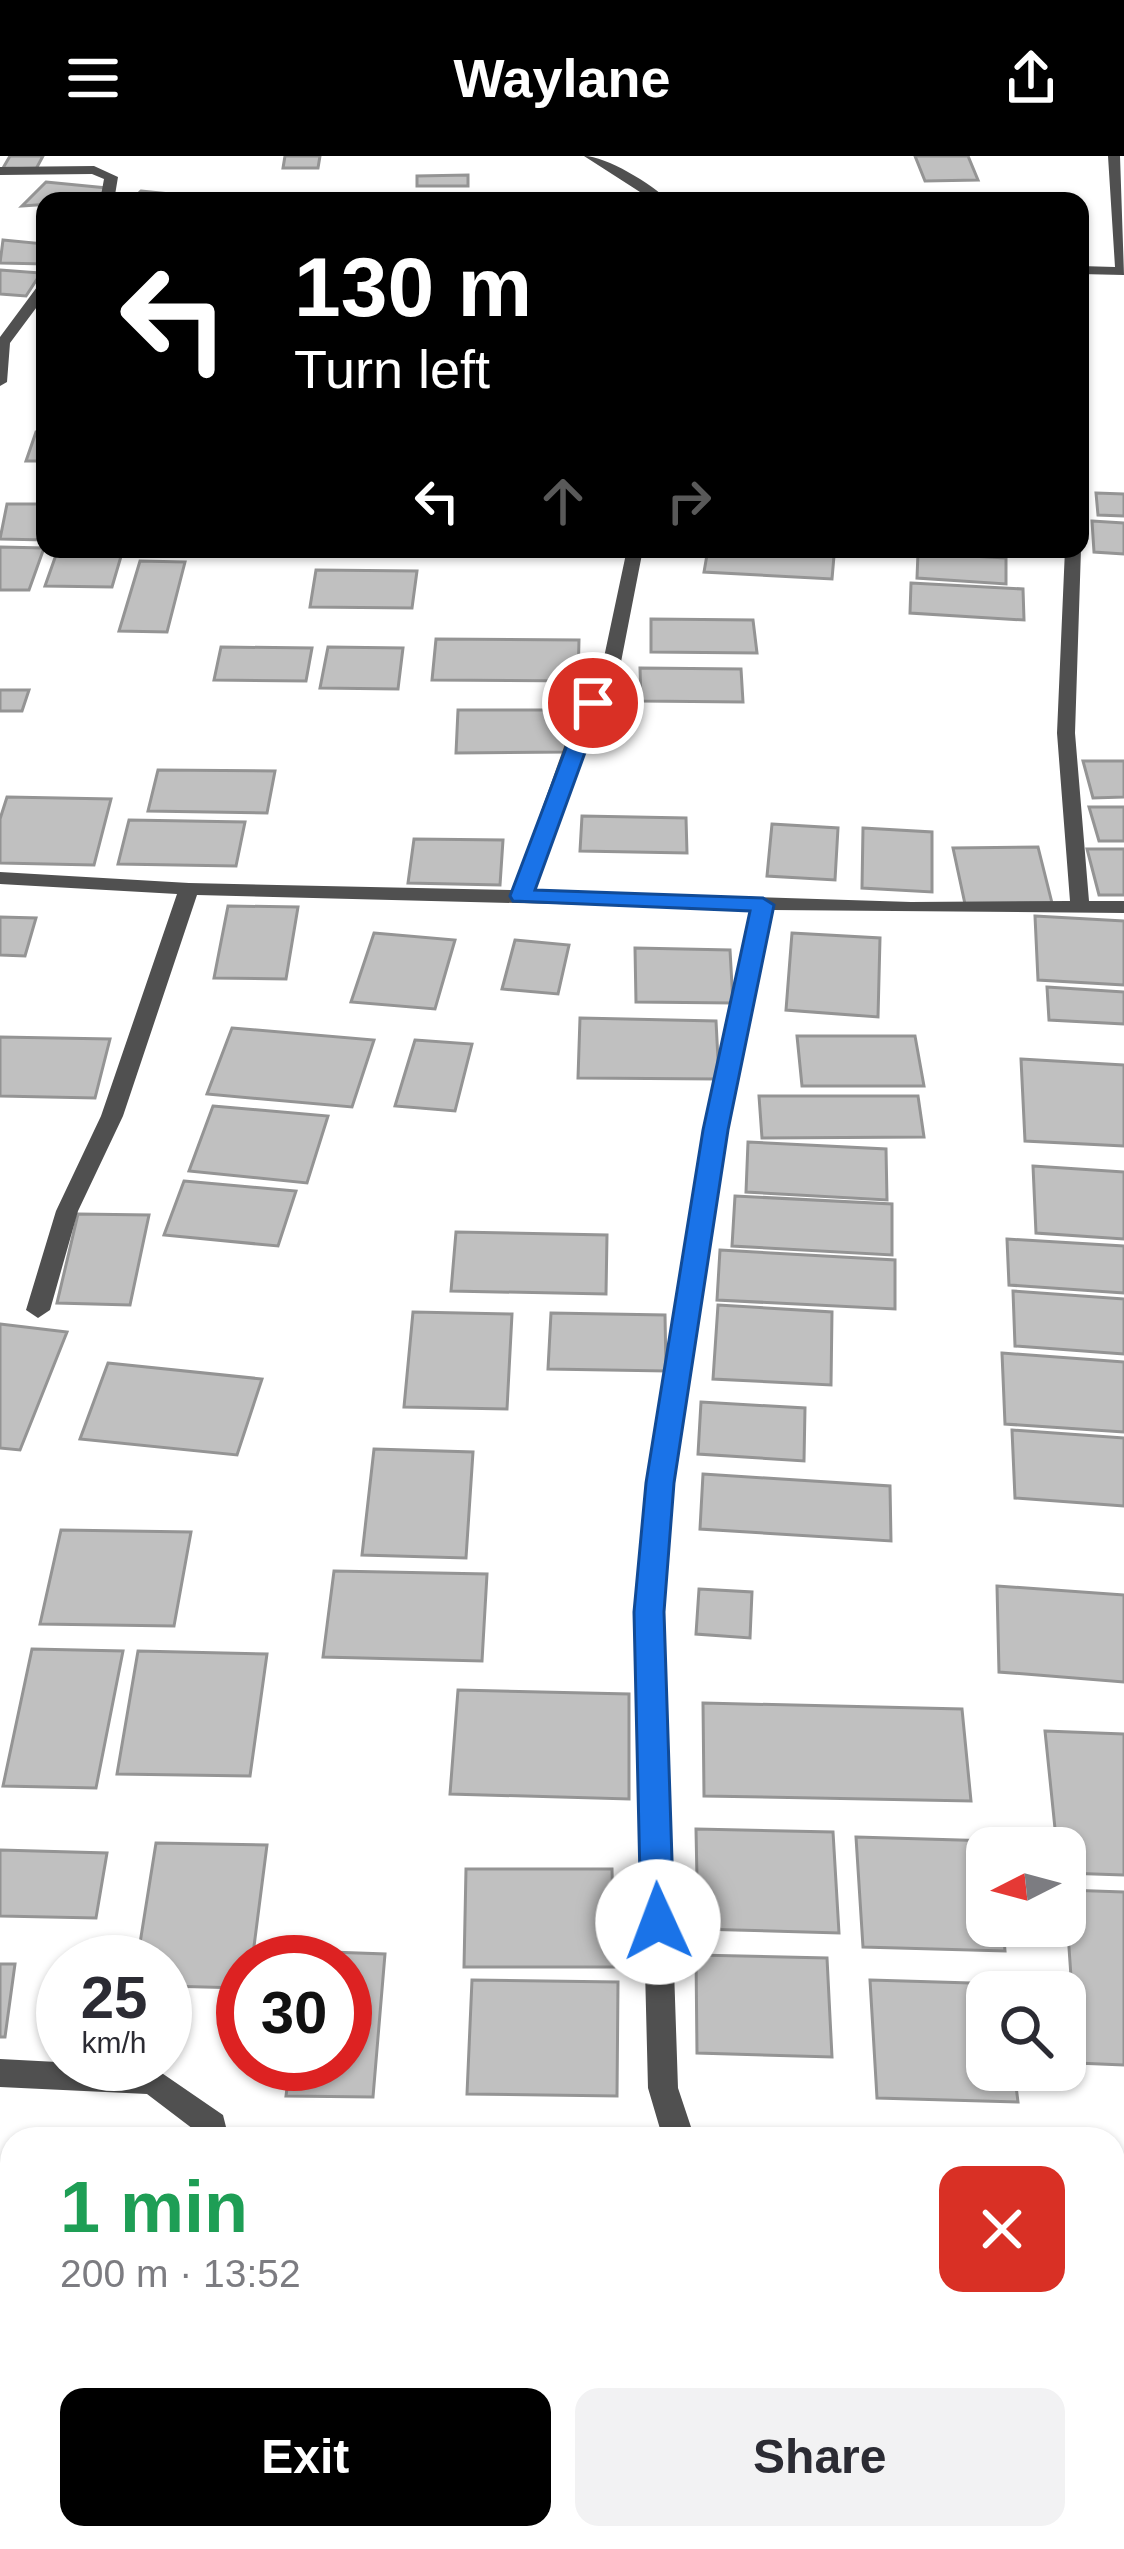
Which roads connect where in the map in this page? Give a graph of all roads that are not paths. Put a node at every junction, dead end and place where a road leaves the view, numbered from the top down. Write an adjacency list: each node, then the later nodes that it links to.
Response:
1 (590, 156): 6 (street)
2 (1114, 156): 8 (street)
3 (97, 163): 4 (street); 5 (street)
4 (0, 171)
5 (108, 192)
6 (652, 192)
7 (1089, 270): 8 (street)
8 (1123, 271)
9 (36, 298): 10 (street)
10 (2, 343): 11 (street)
11 (0, 382)
12 (633, 558): 16 (street)
13 (1072, 558): 19 (street)
14 (0, 878): 15 (street)
15 (189, 889): 16 (street); 20 (street)
16 (521, 896): 17 (street)
17 (763, 905): 19 (street); 23 (street)
18 (1124, 907): 19 (street)
19 (1081, 908)
20 (38, 1310)
21 (0, 2073): 22 (street)
22 (212, 2127)
23 (675, 2127)

